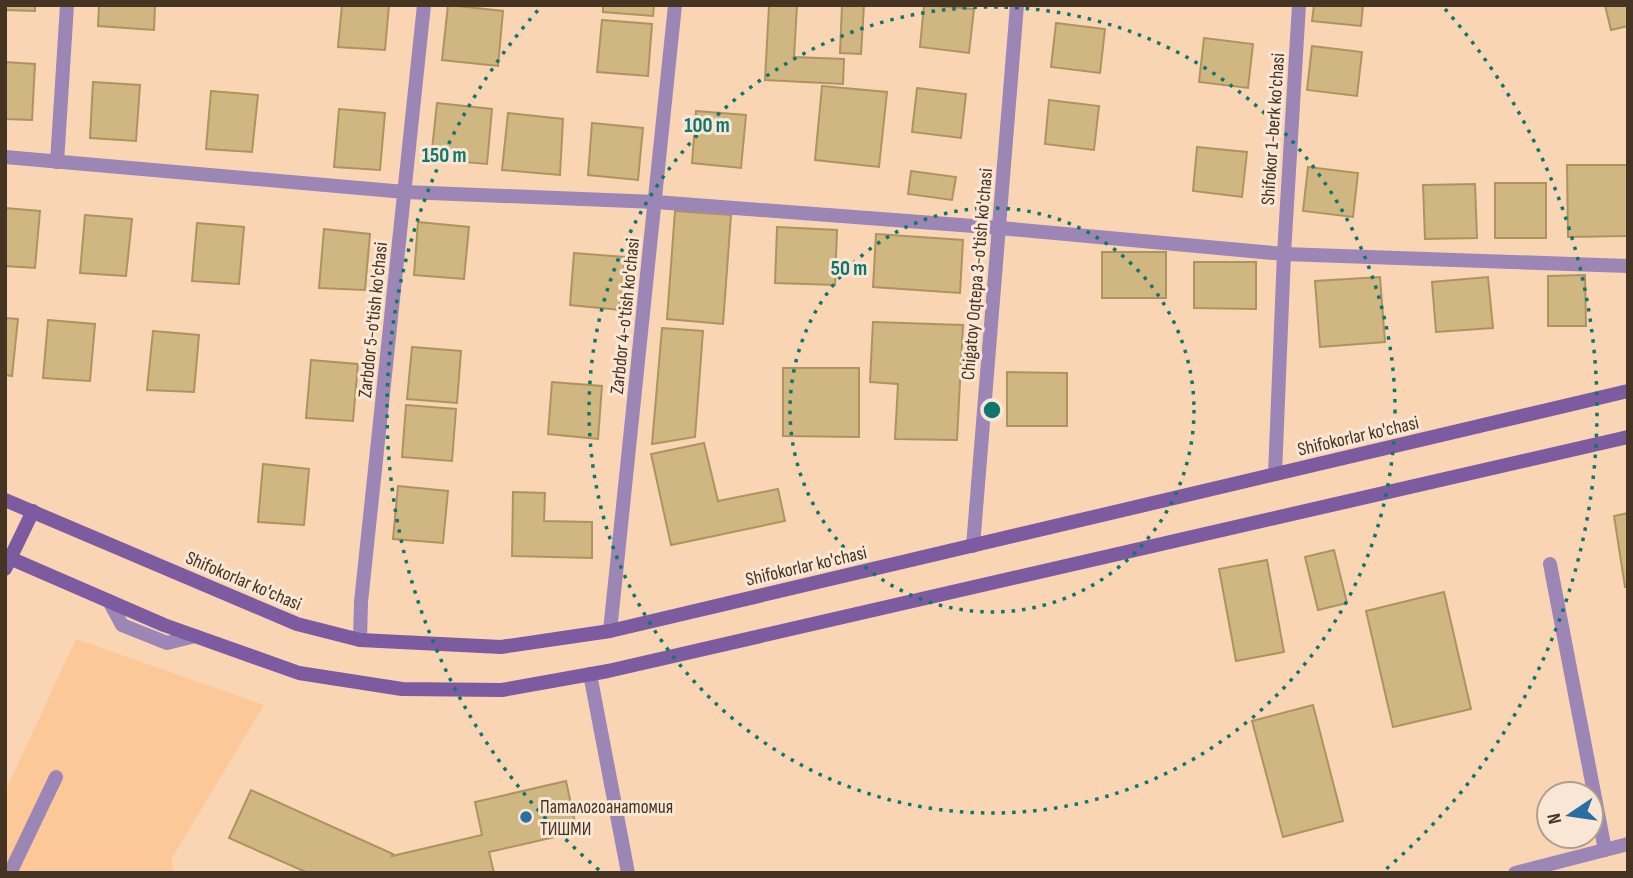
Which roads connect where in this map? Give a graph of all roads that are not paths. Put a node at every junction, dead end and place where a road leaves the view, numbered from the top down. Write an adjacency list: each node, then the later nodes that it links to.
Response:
1 (67, 5): 7 (street)
2 (424, 5): 8 (street, Zarbdor 5-o'tish ko'chasi)
3 (675, 5): 9 (street, Zarbdor 4-o'tish ko'chasi)
4 (1017, 5): 10 (street, Chigatoy Oqtepa 3-o'tish ko'chasi)
5 (1299, 5): 11 (street, Shifokor 1-berk ko'chasi)
6 (5, 157): 7 (street)
7 (57, 162): 8 (street)
8 (405, 192): 9 (street); 22 (street, Zarbdor 5-o'tish ko'chasi)
9 (656, 202): 10 (street); 21 (street, Zarbdor 4-o'tish ko'chasi)
10 (1000, 228): 11 (street); 18 (street, Chigatoy Oqtepa 3-o'tish ko'chasi)
11 (1284, 254): 12 (street); 15 (street, Shifokor 1-berk ko'chasi)
12 (1628, 266)
13 (1628, 391): 15 (main road, Shifokorlar ko'chasi)
14 (1628, 437): 23 (main road)
15 (1275, 474): 18 (main road, Shifokorlar ko'chasi)
16 (5, 499): 17 (main road, Shifokorlar ko'chasi)
17 (33, 511): 19 (main road); 22 (main road, Shifokorlar ko'chasi)
18 (973, 546): 21 (main road, Shifokorlar ko'chasi)
19 (7, 561): 23 (main road)
20 (1550, 564): 25 (street)
21 (610, 631): 22 (main road, Shifokorlar ko'chasi)
22 (360, 640)
23 (590, 674): 29 (street)
24 (56, 777): 28 (street)
25 (1592, 780)
26 (1628, 844): 27 (street)
27 (1605, 850): 30 (street)
28 (10, 873)
29 (628, 873)
30 (1516, 873)

